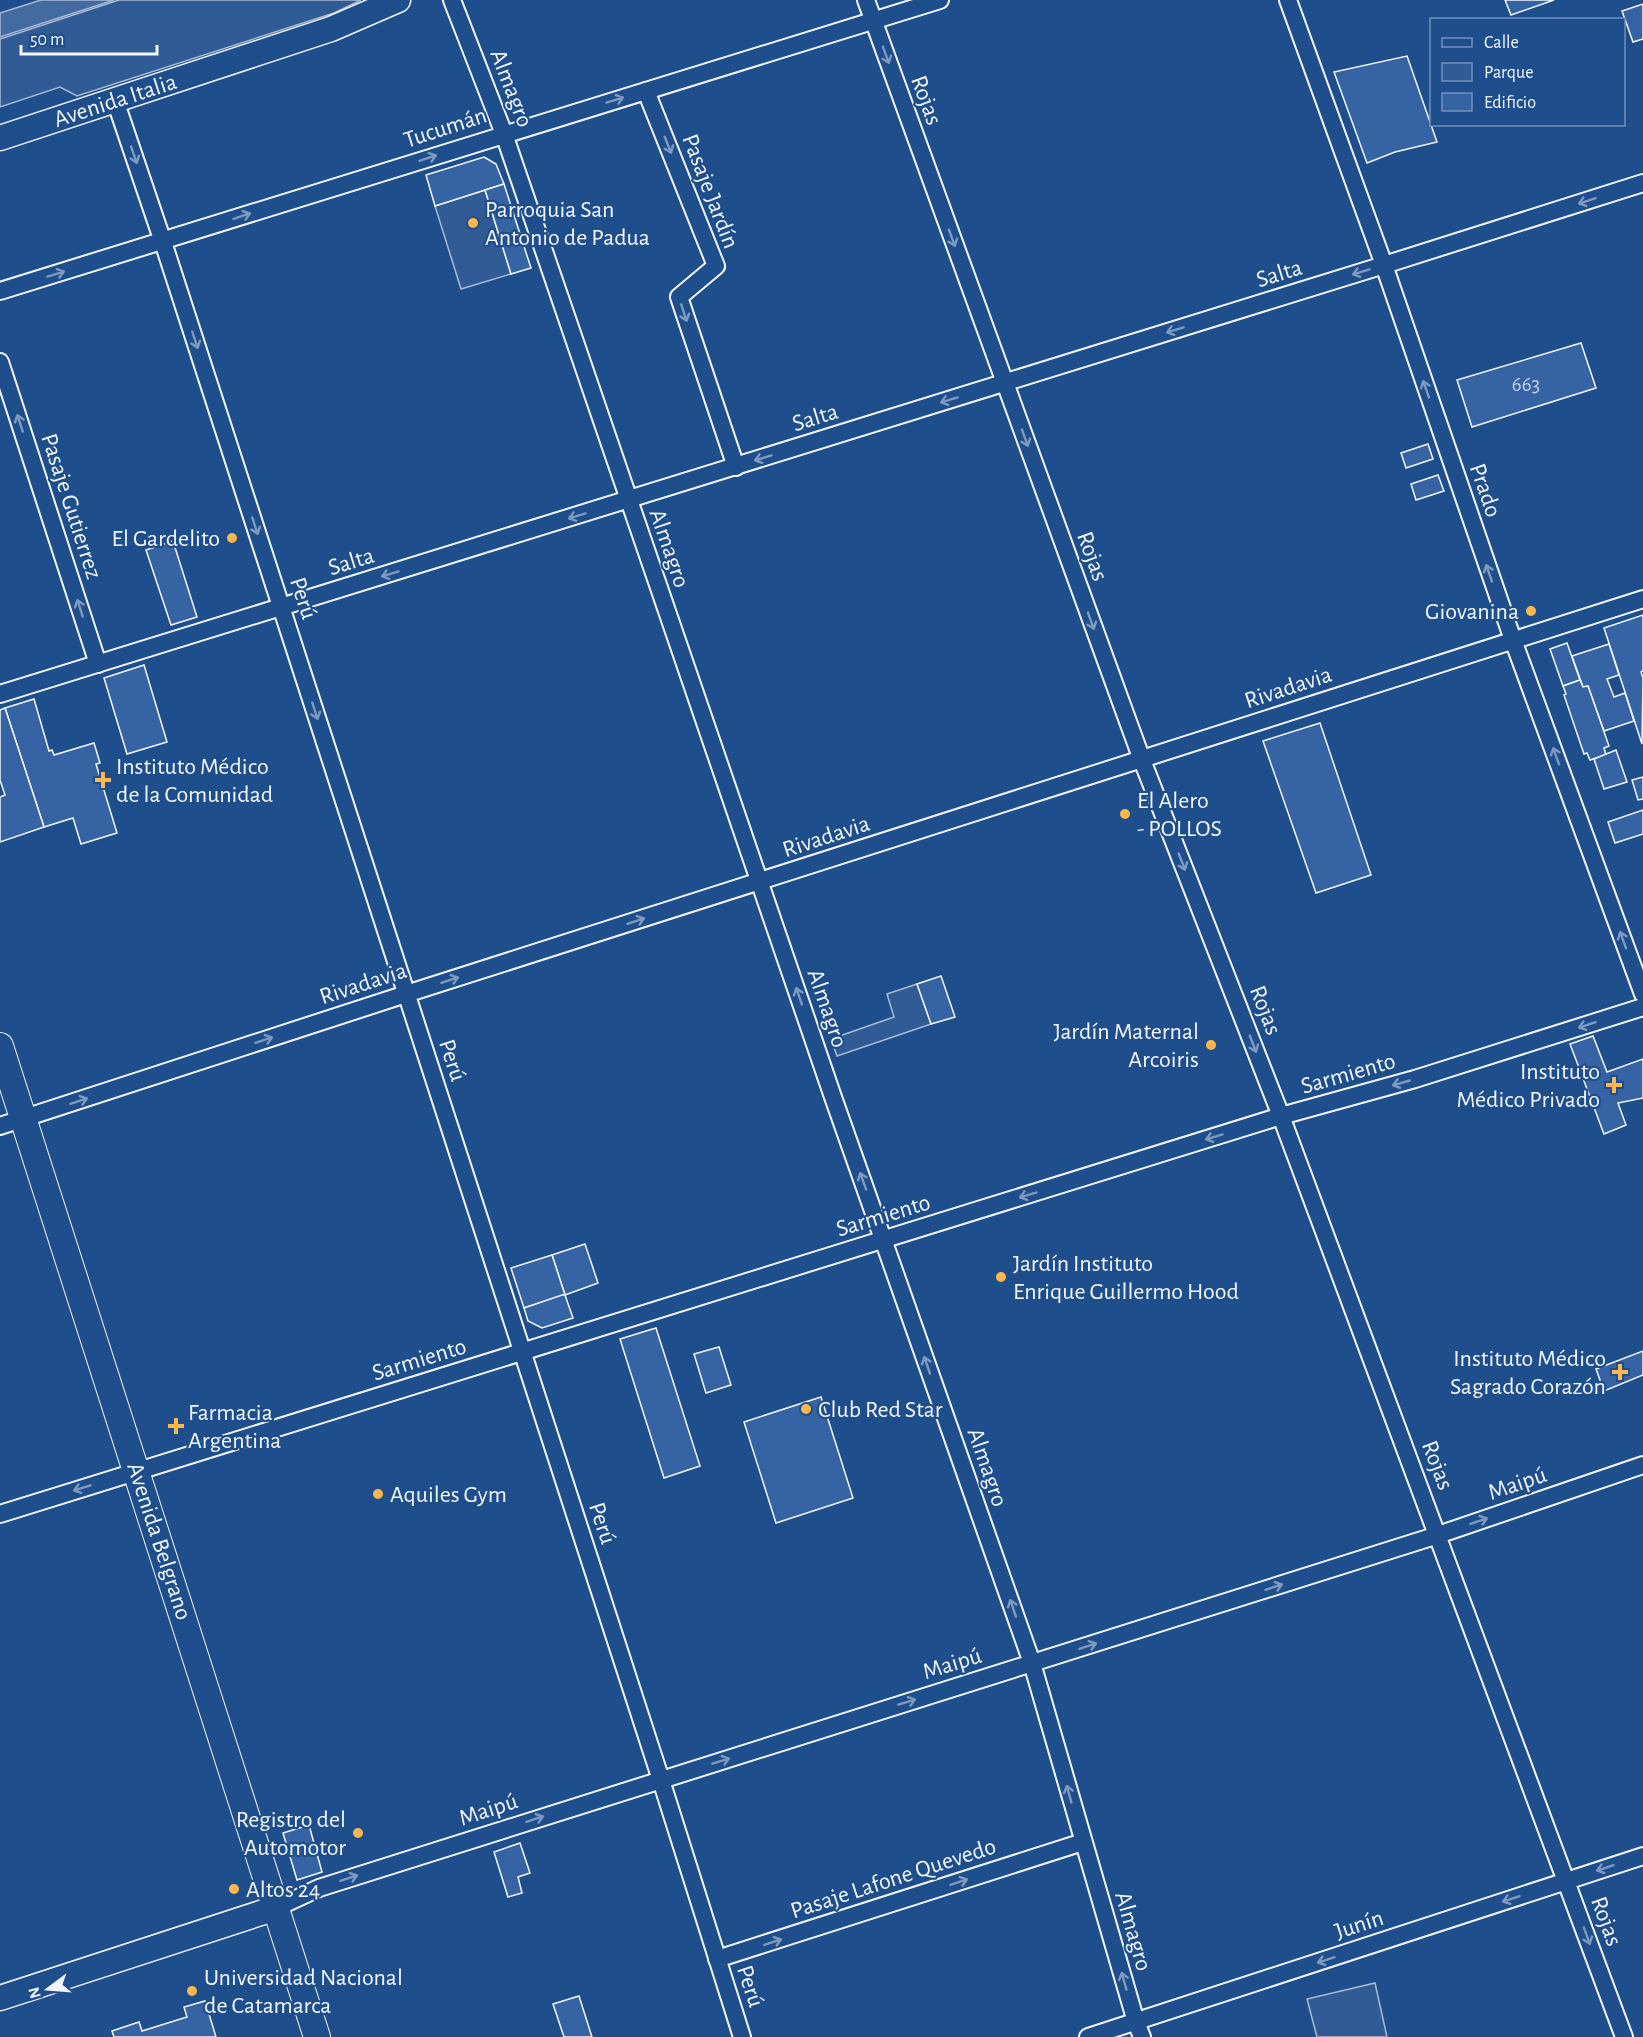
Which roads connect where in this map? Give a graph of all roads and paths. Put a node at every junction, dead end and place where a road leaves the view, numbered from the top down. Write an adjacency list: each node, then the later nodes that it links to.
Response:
1 (398, 0): 8 (main road, Avenida Italia)
2 (452, 0): 9 (street, Almagro)
3 (866, 0): 6 (street, Rojas)
4 (940, 0): 6 (street, Tucumán)
5 (1288, 0): 13 (street, Prado)
6 (873, 21): 7 (street, Tucumán); 16 (street, Rojas, one-way to 16)
7 (646, 91): 9 (street, Tucumán, one-way to 7); 17 (street, Pasaje Jardín, one-way to 17)
8 (115, 100): 10 (main road, Avenida Italia); 12 (street, Perú, one-way to 12)
9 (504, 134): 12 (street, Tucumán, one-way to 9); 18 (street, Almagro)
10 (0, 138)
11 (1643, 183): 13 (street, Salta, one-way to 13)
12 (163, 242): 14 (street, Tucumán, one-way to 12); 20 (street, Perú, one-way to 20)
13 (1384, 266): 16 (street, Salta, one-way to 16); 21 (street, Prado, one-way to 13)
14 (0, 291)
15 (0, 362): 22 (street, Pasaje Gutierrez, one-way to 15)
16 (1005, 383): 17 (street, Salta, one-way to 17); 24 (street, Rojas, one-way to 24)
17 (736, 467): 18 (street, Salta)
18 (628, 501): 20 (street, Salta, one-way to 20); 25 (street, Almagro)
19 (1643, 599): 21 (street, Rivadavia)
20 (282, 608): 22 (street, Salta); 26 (street, Perú, one-way to 26)
21 (1513, 640): 24 (street, Rivadavia); 27 (street, Prado, one-way to 21)
22 (98, 664): 23 (street, Salta)
23 (0, 694)
24 (1142, 760): 25 (street, Rivadavia); 30 (street, Rojas, one-way to 30)
25 (761, 882): 26 (street, Rivadavia, one-way to 25); 32 (street, Almagro, one-way to 25)
26 (406, 994): 31 (street, Rivadavia, one-way to 26); 33 (street, Perú)
27 (1643, 994)
28 (1643, 1007): 30 (street, Sarmiento, one-way to 30)
29 (0, 1046): 31 (main road, Avenida Belgrano)
30 (1281, 1116): 32 (street, Sarmiento, one-way to 32); 37 (street, Rojas)
31 (12, 1123): 35 (main road, Avenida Belgrano)
32 (884, 1240): 33 (street, Sarmiento); 38 (street, Almagro, one-way to 32)
33 (523, 1352): 35 (street, Sarmiento); 39 (street, Perú)
34 (1643, 1465): 37 (street, Maipú, one-way to 34)
35 (137, 1471): 36 (street, Sarmiento, one-way to 36); 43 (main road, Avenida Belgrano)
36 (0, 1514)
37 (1438, 1535): 38 (street, Maipú, one-way to 37); 42 (street, Rojas)
38 (1032, 1663): 39 (street, Maipú, one-way to 38); 40 (street, Almagro, one-way to 38)
39 (661, 1780): 43 (street, Maipú, one-way to 39); 44 (street, Perú)
40 (1083, 1842): 44 (street, Pasaje Lafone Quevedo, one-way to 40); 46 (street, Almagro, one-way to 40)
41 (1643, 1856): 42 (street, Junín, one-way to 42)
42 (1566, 1881): 46 (street, Junín, one-way to 46); 50 (street, Rojas, one-way to 50)
43 (276, 1908): 45 (main road); 47 (main road, Avenida Belgrano)
44 (717, 1959): 48 (street, Perú)
45 (0, 1998)
46 (1139, 2029): 49 (street, Junín)
47 (317, 2037)
48 (742, 2037)
49 (1089, 2037)
50 (1624, 2037)

